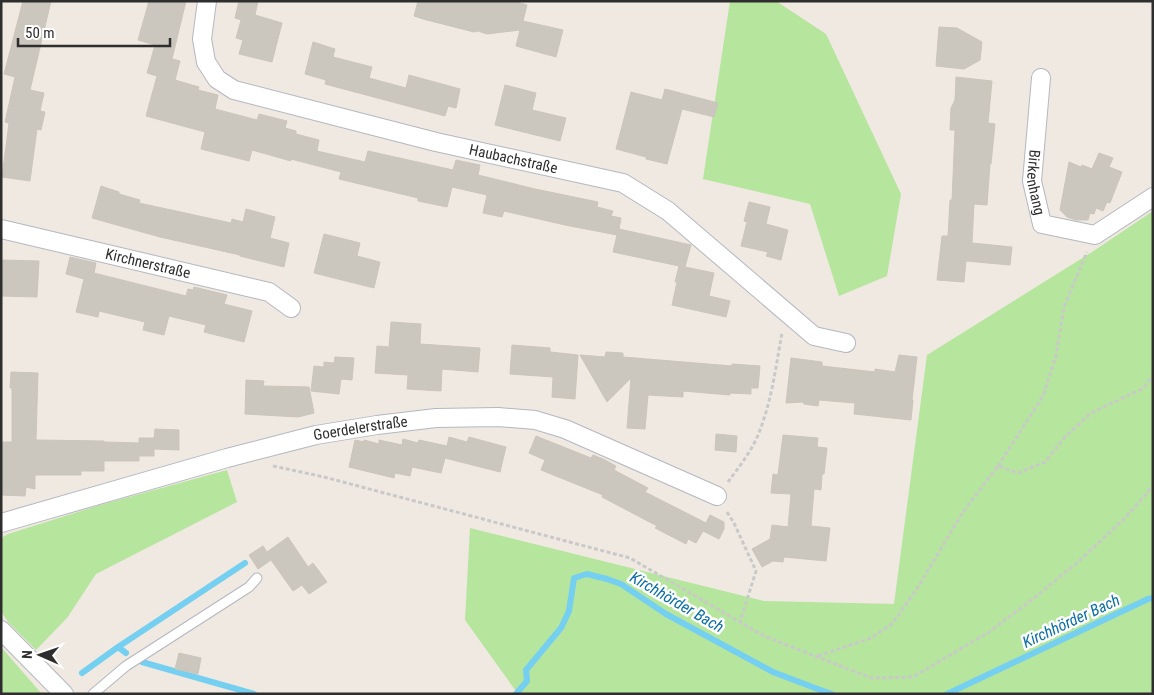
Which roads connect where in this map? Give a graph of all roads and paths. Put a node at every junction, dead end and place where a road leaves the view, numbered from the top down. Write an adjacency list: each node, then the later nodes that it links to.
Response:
1 (207, 1): 7 (street, Haubachstraße)
2 (1041, 78): 5 (street, Birkenhang)
3 (1153, 197): 5 (street)
4 (1, 229): 6 (street, Kirchnerstraße)
5 (1094, 235): 11 (path)
6 (291, 308)
7 (786, 311): 8 (street, Haubachstraße); 13 (path)
8 (846, 343)
9 (1153, 376): 11 (path)
10 (266, 465): 17 (path)
11 (998, 466): 19 (path)
12 (1153, 486): 19 (path)
13 (717, 496): 14 (street, Goerdelerstraße)
14 (1, 523)
15 (734, 523): 17 (path)
16 (257, 578): 21 (lane)
17 (740, 622): 19 (path)
18 (1, 630): 20 (street)
19 (818, 657)
20 (64, 694)
21 (93, 694)

